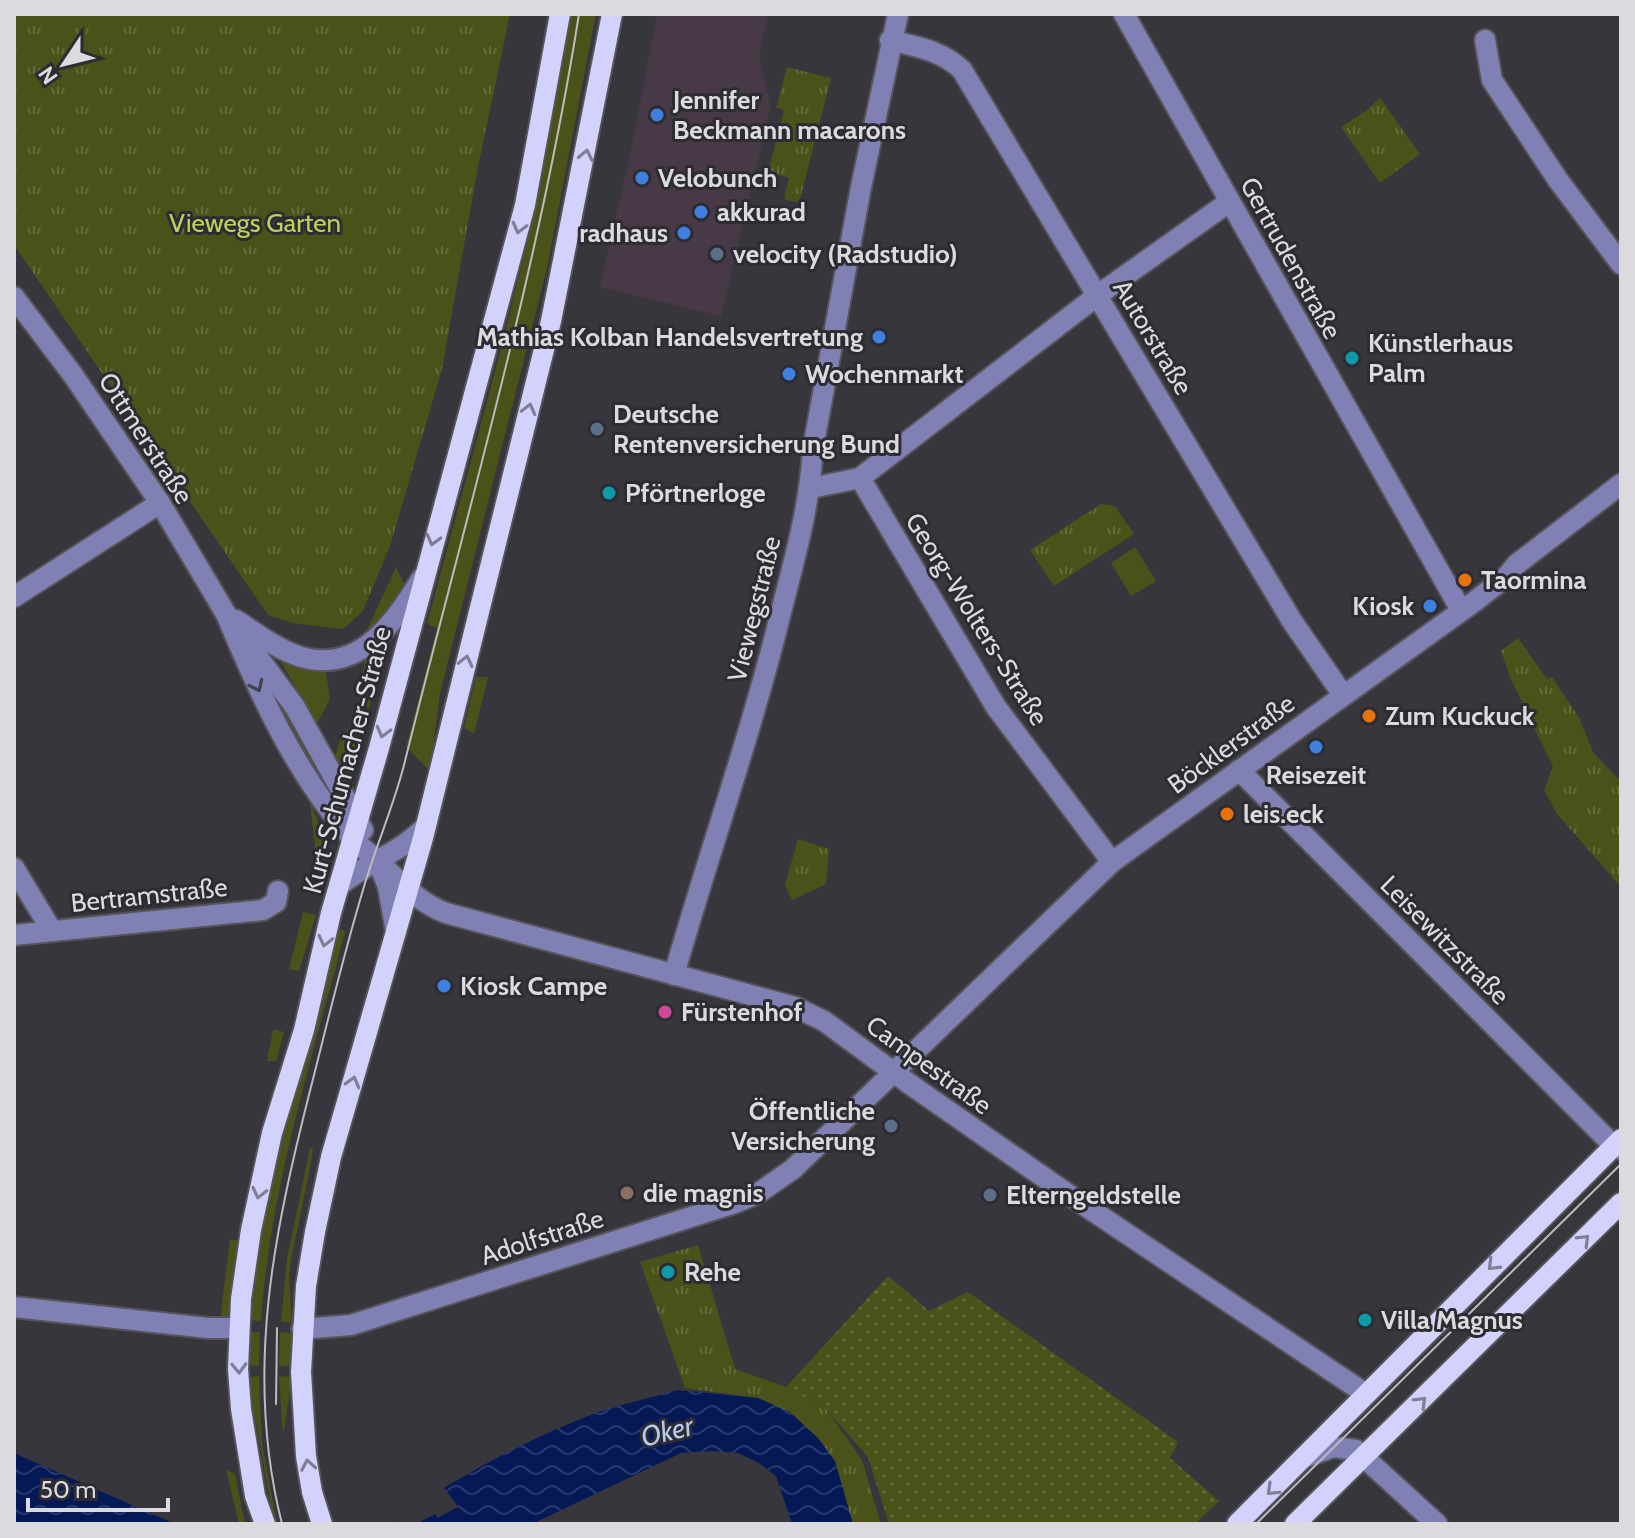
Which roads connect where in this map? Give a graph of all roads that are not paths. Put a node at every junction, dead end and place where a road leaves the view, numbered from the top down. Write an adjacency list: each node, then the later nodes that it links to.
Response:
1 (560, 14): 15 (main road, Kurt-Schumacher-Straße, one-way to 15)
2 (612, 14): 22 (main road, one-way to 2)
3 (898, 14): 5 (street, Viewegstraße)
4 (1124, 14): 7 (street, Gertrudenstraße)
5 (890, 40): 9 (street, Autorstraße); 13 (street, Viewegstraße)
6 (1485, 40): 8 (street)
7 (1229, 202): 9 (street); 17 (street, Gertrudenstraße)
8 (1621, 264)
9 (1098, 295): 11 (street); 19 (street, Autorstraße)
10 (14, 297): 14 (street, Ottmerstraße)
11 (860, 478): 13 (street); 25 (street, Georg-Wolters-Straße)
12 (1621, 484): 17 (street, Böcklerstraße)
13 (811, 488): 33 (street, Viewegstraße)
14 (160, 503): 16 (street); 18 (street, Ottmerstraße)
15 (424, 575): 18 (street); 21 (main road, Kurt-Schumacher-Straße, one-way to 21)
16 (14, 597)
17 (1461, 610): 19 (street, Böcklerstraße)
18 (226, 614): 21 (street, Ottmerstraße); 23 (street, Ottmerstraße, one-way to 23)
19 (1343, 695): 20 (street, Böcklerstraße)
20 (1239, 770): 25 (street, Böcklerstraße); 35 (street, Leisewitzstraße)
21 (358, 819): 23 (main road, Kurt-Schumacher-Straße); 24 (street, Ottmerstraße)
22 (426, 826): 24 (street); 29 (main road)
23 (353, 839): 24 (street, Ottmerstraße); 27 (main road, Kurt-Schumacher-Straße)
24 (378, 862): 27 (street); 29 (street, Campestraße); 31 (street)
25 (1112, 862): 34 (street, Böcklerstraße)
26 (14, 868): 30 (street)
27 (339, 886): 38 (main road, Kurt-Schumacher-Straße, one-way to 38)
28 (278, 891): 30 (street, Bertramstraße)
29 (409, 893): 31 (main road); 33 (street, Campestraße)
30 (52, 931): 32 (street, Bertramstraße)
31 (396, 932): 39 (main road, one-way to 31)
32 (14, 935)
33 (674, 975): 34 (street, Campestraße)
34 (894, 1073): 39 (street, Adolfstraße); 40 (street, Campestraße)
35 (1619, 1145): 40 (main road, one-way to 40)
36 (1621, 1203): 41 (main road, one-way to 36)
37 (14, 1307): 38 (street)
38 (239, 1328): 43 (main road, Kurt-Schumacher-Straße, one-way to 43)
39 (302, 1329): 44 (main road, one-way to 39)
40 (1366, 1394): 42 (main road)
41 (1365, 1456): 42 (street); 46 (main road); 47 (street)
42 (1305, 1457): 45 (main road, one-way to 45)
43 (265, 1524)
44 (322, 1524)
45 (1237, 1524)
46 (1295, 1524)
47 (1437, 1524)

